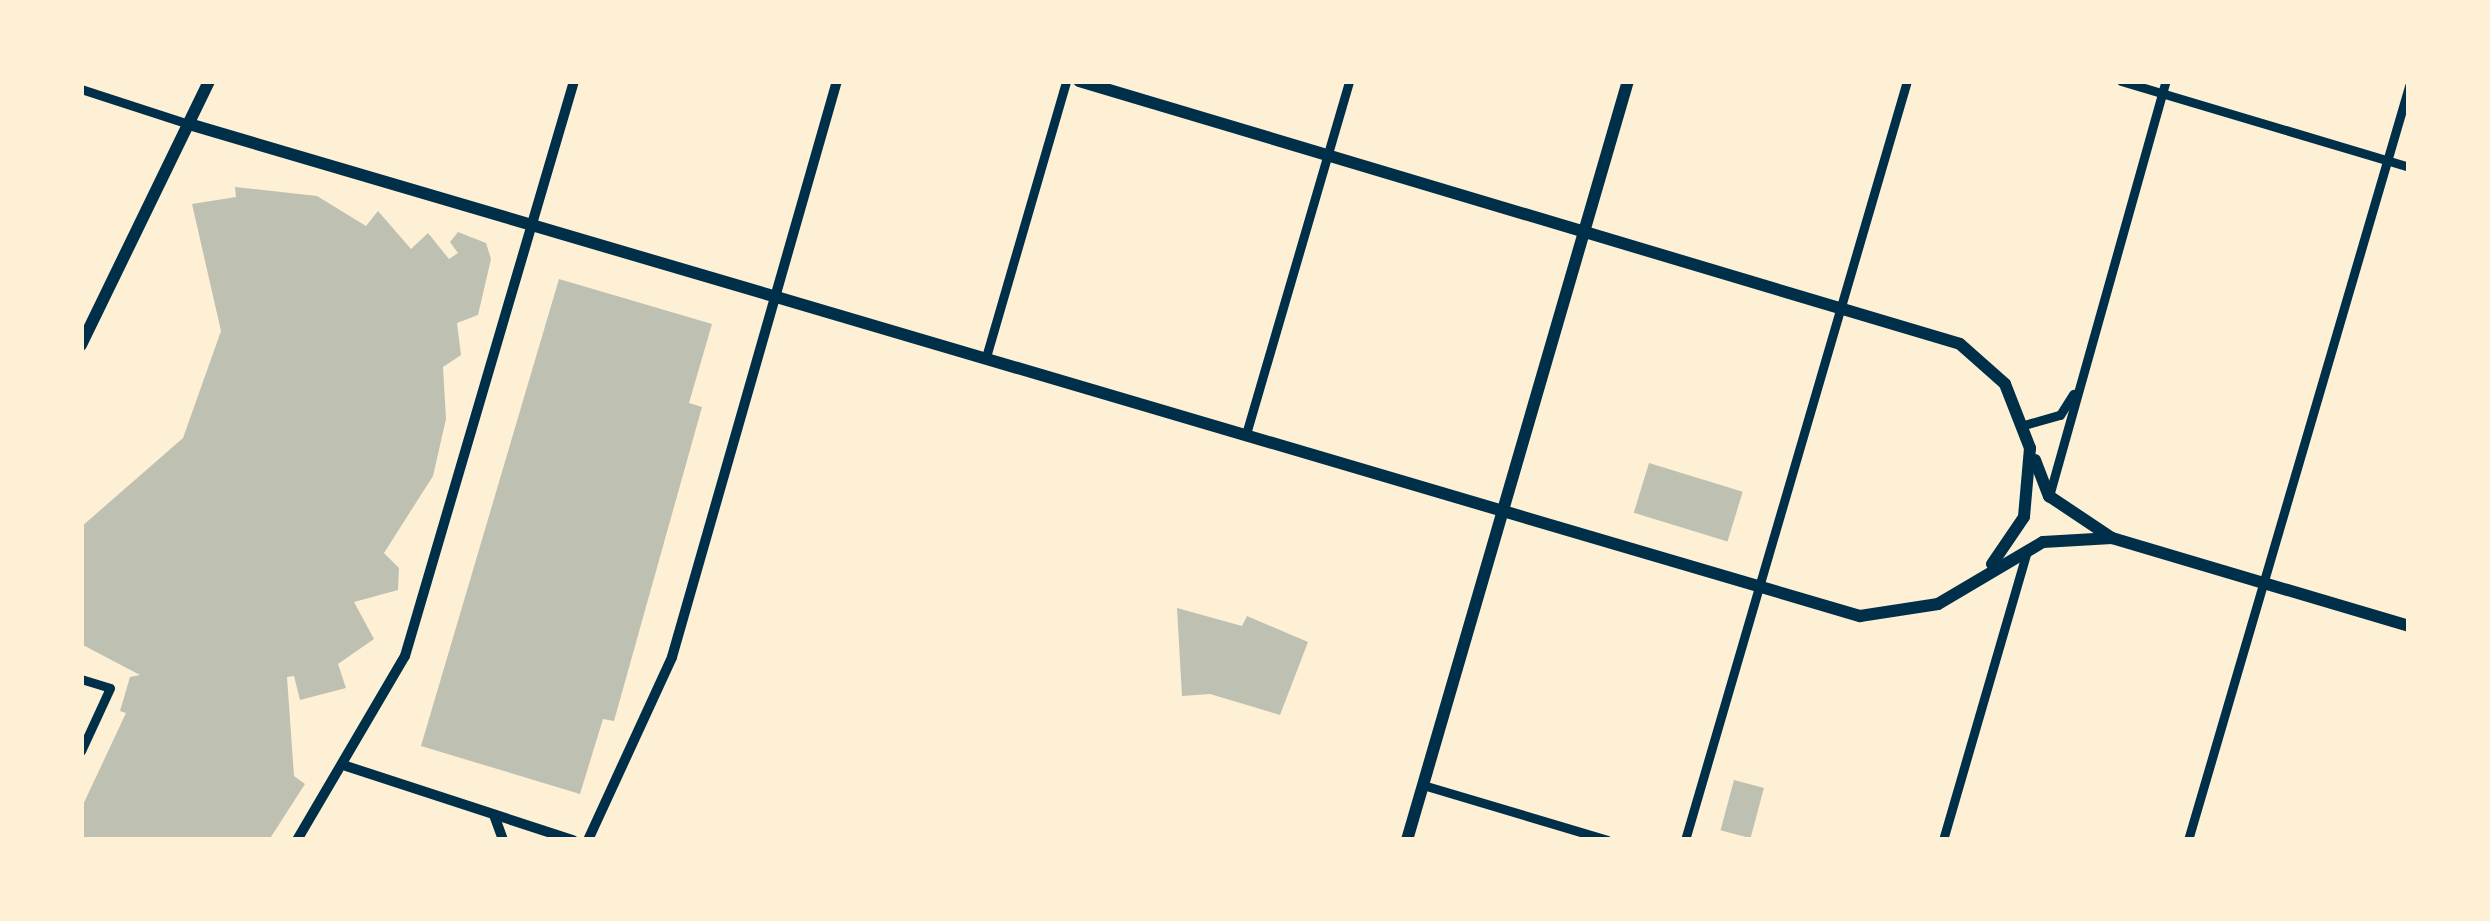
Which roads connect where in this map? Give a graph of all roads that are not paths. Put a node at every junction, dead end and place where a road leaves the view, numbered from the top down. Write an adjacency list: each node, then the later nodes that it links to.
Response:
1 (209, 81): 14 (main road)
2 (574, 81): 18 (street)
3 (837, 81): 20 (street)
4 (1066, 81): 23 (street)
5 (1079, 81): 15 (main road)
6 (1349, 81): 15 (street)
7 (1628, 81): 19 (main road)
8 (1907, 81): 21 (street)
9 (2121, 81): 13 (street)
10 (2166, 81): 13 (street)
11 (2409, 86): 16 (street)
12 (85, 87): 14 (street)
13 (2162, 93): 16 (street); 24 (street)
14 (189, 124): 18 (main road); 22 (main road)
15 (1328, 155): 19 (main road); 26 (street)
16 (2387, 160): 17 (street); 33 (street)
17 (2409, 167)
18 (535, 223): 20 (main road); 38 (street)
19 (1585, 231): 21 (main road); 29 (main road)
20 (773, 295): 23 (main road); 44 (street)
21 (1840, 306): 25 (main road); 34 (street)
22 (81, 345)
23 (986, 357): 26 (main road)
24 (2075, 389): 25 (street); 28 (street)
25 (2024, 425): 27 (main road)
26 (1246, 434): 29 (main road)
27 (2030, 448): 28 (main road); 32 (main road)
28 (2049, 496): 30 (main road)
29 (1504, 510): 34 (main road); 39 (main road)
30 (2112, 538): 31 (main road); 33 (main road)
31 (2028, 548): 32 (main road); 48 (street)
32 (1984, 574): 34 (main road)
33 (2263, 583): 35 (main road); 49 (street)
34 (1761, 587): 47 (street)
35 (2409, 626)
36 (81, 679): 37 (street)
37 (81, 751)
38 (346, 766): 40 (street); 41 (street)
39 (1423, 785): 45 (main road); 46 (street)
40 (494, 815): 42 (street); 43 (street)
41 (297, 840)
42 (503, 840)
43 (573, 840)
44 (588, 840)
45 (1407, 840)
46 (1607, 840)
47 (1685, 840)
48 (1943, 840)
49 (2188, 840)

